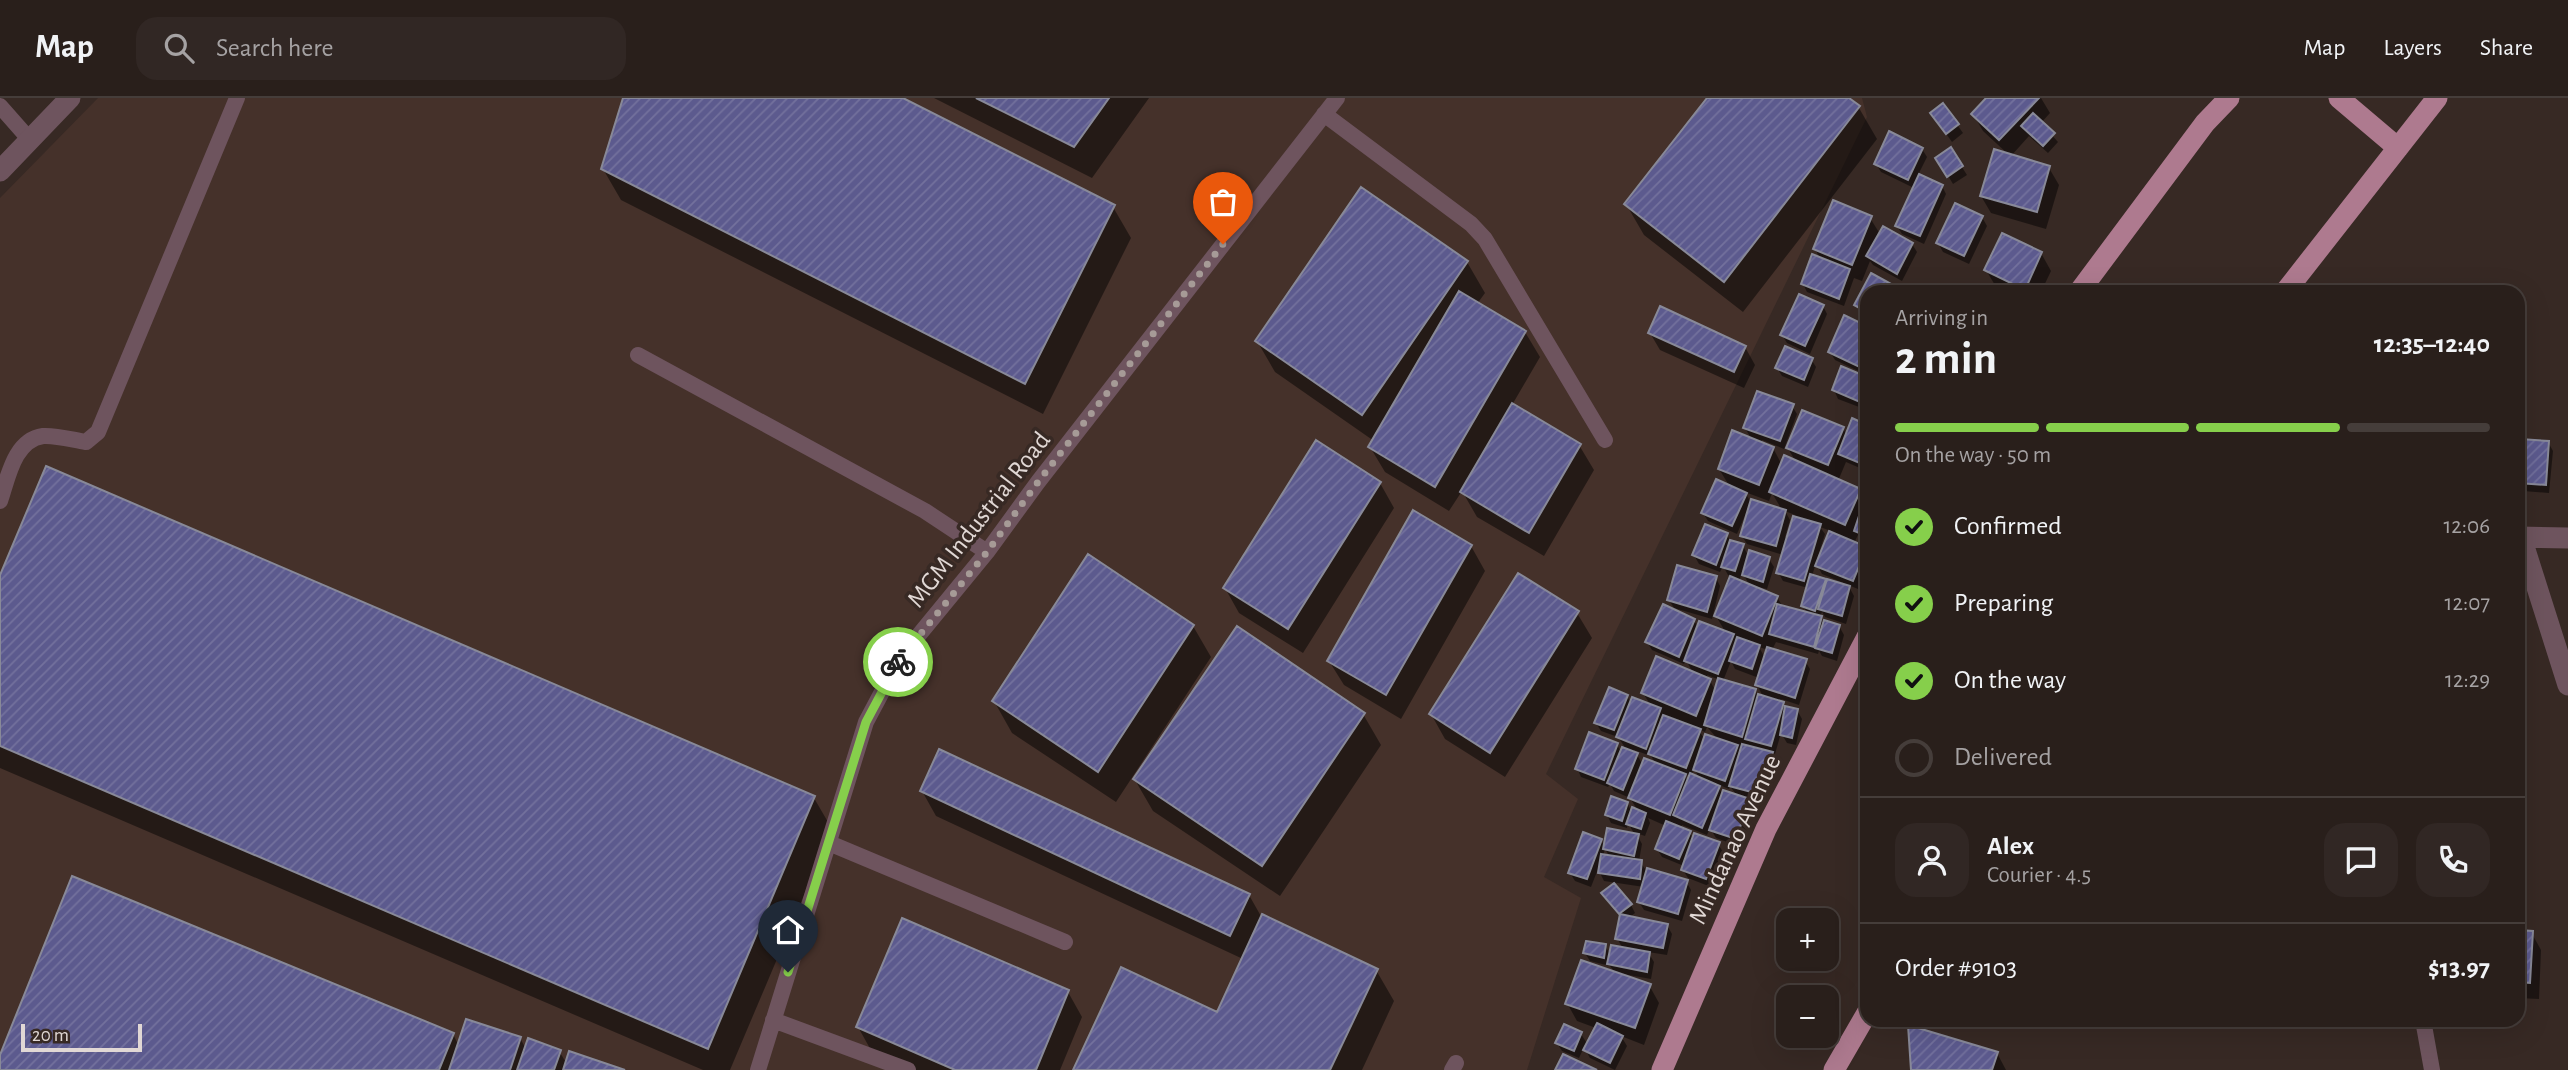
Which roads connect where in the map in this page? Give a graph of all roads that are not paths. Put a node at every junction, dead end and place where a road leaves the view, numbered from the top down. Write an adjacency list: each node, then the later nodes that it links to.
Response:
1 (70, 98): 9 (street)
2 (237, 98): 16 (lane)
3 (1337, 98): 8 (lane, MGM Industrial Road)
4 (2229, 98): 12 (main road)
5 (2339, 98): 10 (main road)
6 (2437, 98): 10 (main road)
7 (0, 106): 9 (lane)
8 (1324, 114): 15 (lane); 19 (lane, MGM Industrial Road)
9 (30, 139): 11 (street)
10 (2399, 148): 13 (main road)
11 (0, 171)
12 (2084, 285)
13 (2291, 285)
14 (638, 355): 19 (lane)
15 (1605, 440)
16 (0, 501)
17 (2525, 537): 18 (street)
18 (2568, 538)
19 (987, 552): 23 (lane, MGM Industrial Road)
20 (2525, 552): 22 (street)
21 (1860, 650): 30 (main road, Mindanao Avenue)
22 (2568, 685)
23 (829, 843): 24 (lane); 25 (lane, MGM Industrial Road)
24 (1065, 942)
25 (773, 1020): 28 (lane, MGM Industrial Road); 29 (lane)
26 (1860, 1025): 31 (main road)
27 (2424, 1027): 32 (lane)
28 (758, 1070)
29 (908, 1070)
30 (1662, 1070)
31 (1834, 1070)
32 (2432, 1070)

